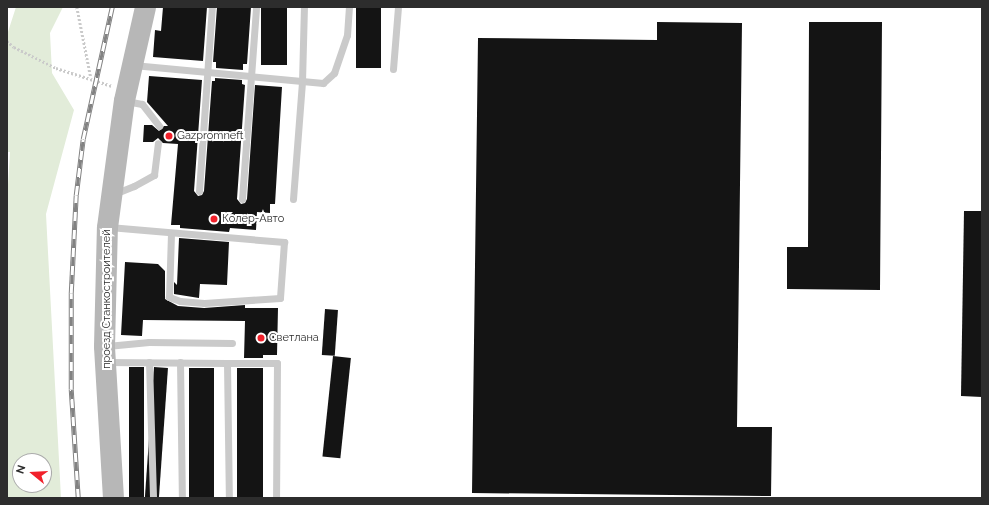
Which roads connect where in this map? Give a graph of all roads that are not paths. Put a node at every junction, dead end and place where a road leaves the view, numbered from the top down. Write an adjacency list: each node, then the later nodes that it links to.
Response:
1 (145, 7): 7 (main road, проезд Станкостроителей)
2 (212, 7): 9 (lane)
3 (256, 7): 10 (lane)
4 (304, 7): 11 (lane)
5 (349, 7): 11 (lane)
6 (398, 7): 8 (lane)
7 (131, 64): 9 (lane); 12 (main road, проезд Станкостроителей)
8 (393, 69)
9 (207, 72): 10 (lane); 15 (lane)
10 (251, 76): 11 (lane); 17 (lane)
11 (302, 82): 18 (lane)
12 (125, 95): 13 (lane); 16 (main road, проезд Станкостроителей)
13 (159, 126)
14 (158, 143): 16 (lane)
15 (199, 191)
16 (111, 196): 19 (main road, проезд Станкостроителей)
17 (242, 199)
18 (293, 199)
19 (107, 227): 20 (lane); 22 (main road, проезд Станкостроителей)
20 (171, 232): 20 (lane)
21 (232, 343): 22 (lane)
22 (105, 354): 23 (lane); 26 (main road, проезд Станкостроителей)
23 (148, 362): 24 (lane); 27 (lane)
24 (180, 362): 25 (lane); 28 (lane)
25 (226, 363): 29 (lane); 30 (lane)
26 (113, 498)
27 (153, 498)
28 (182, 498)
29 (228, 498)
30 (276, 498)

